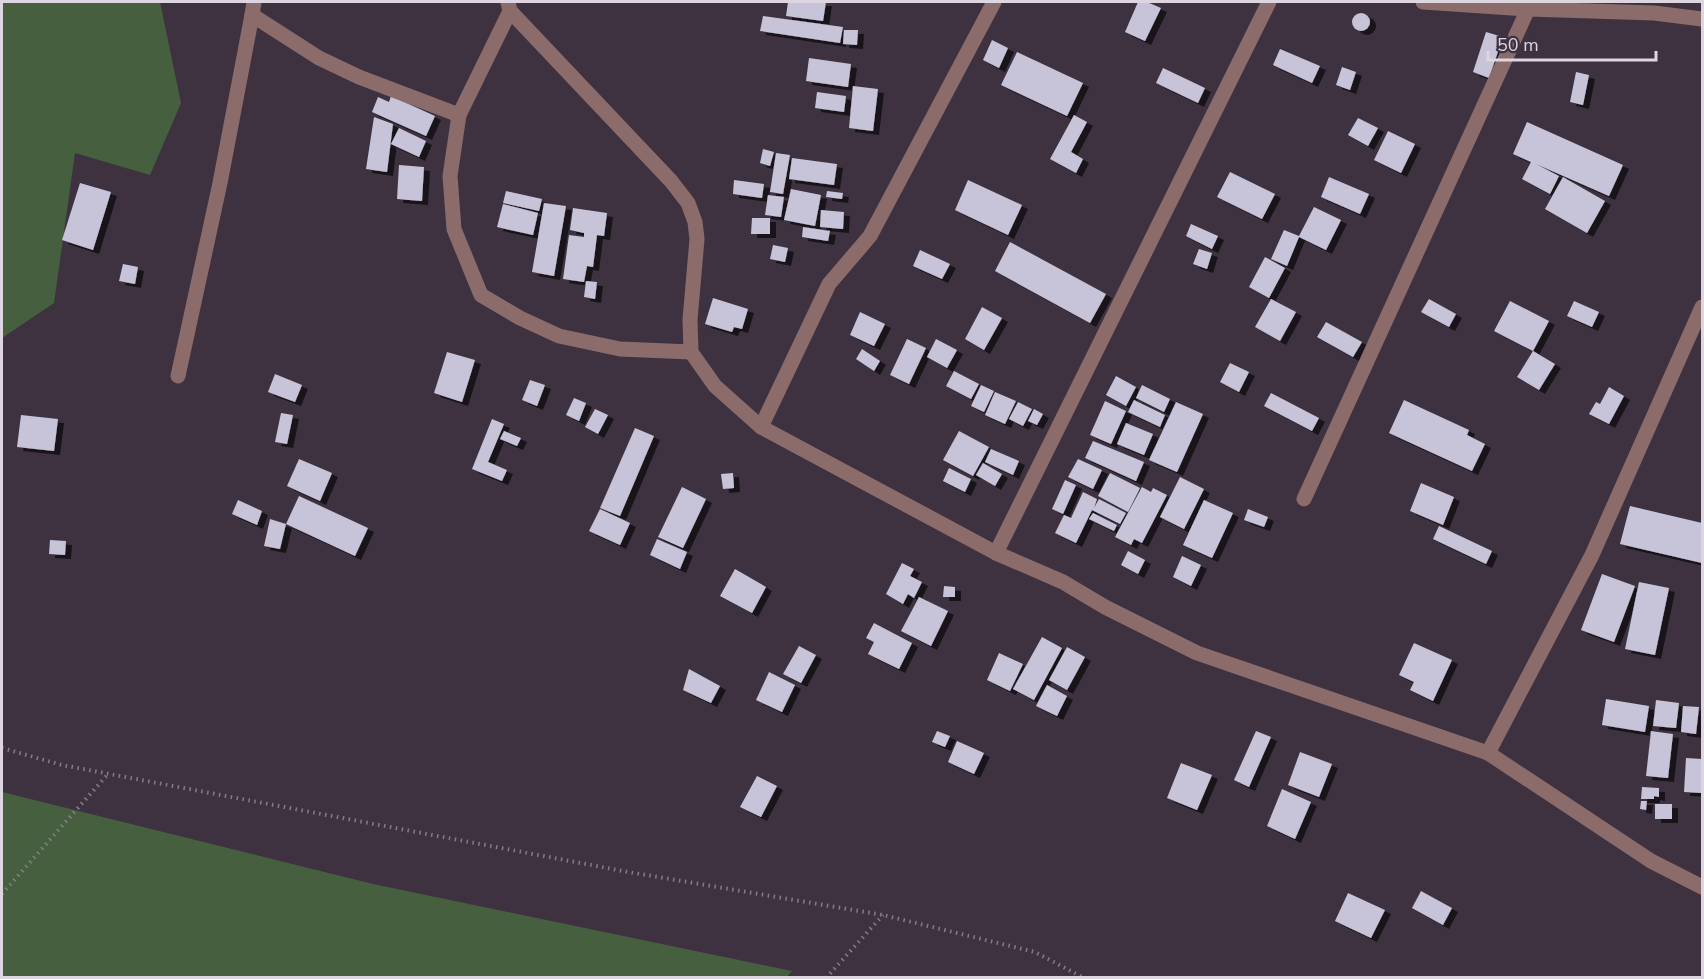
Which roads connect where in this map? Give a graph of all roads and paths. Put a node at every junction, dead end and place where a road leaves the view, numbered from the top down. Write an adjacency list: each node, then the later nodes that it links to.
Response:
1 (994, 2): 12 (street)
2 (1269, 2): 14 (street)
3 (1423, 2): 4 (street)
4 (1528, 5): 7 (street); 13 (street)
5 (509, 6): 8 (street); 10 (street)
6 (253, 8): 8 (street); 11 (street)
7 (1702, 19)
8 (459, 115): 10 (street)
9 (1702, 307): 16 (street)
10 (691, 352): 12 (street)
11 (178, 376)
12 (761, 427): 14 (street)
13 (1304, 499)
14 (996, 554): 16 (street)
15 (2, 748): 17 (path)
16 (1488, 753): 18 (street)
17 (108, 774): 19 (path); 20 (path)
18 (1702, 887)
19 (2, 894)
20 (883, 915): 21 (path); 22 (path)
21 (826, 978)
22 (1084, 978)

